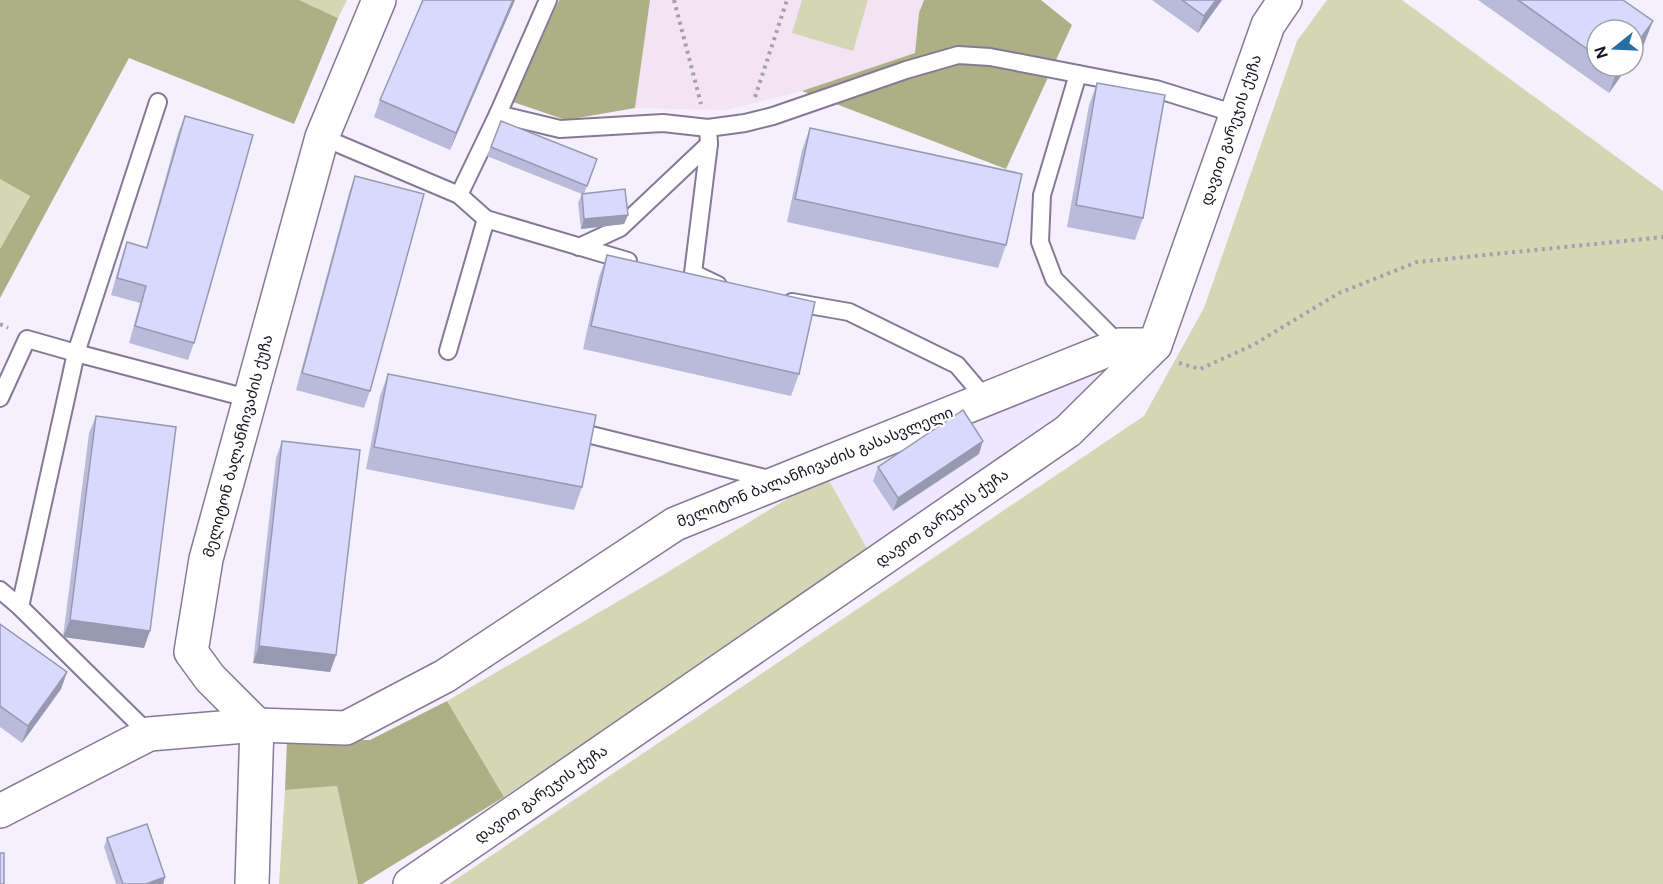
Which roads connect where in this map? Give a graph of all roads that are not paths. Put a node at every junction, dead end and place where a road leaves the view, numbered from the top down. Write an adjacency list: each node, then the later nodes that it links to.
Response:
1 (379, 0): 9 (street, მელიტონ ბალანჩივაძის ქუჩა)
2 (548, 0): 6 (lane)
3 (1285, 0): 7 (street, დავით გარეჯის ქუჩა)
4 (1078, 74): 7 (lane); 8 (lane); 16 (lane)
5 (158, 102): 19 (lane)
6 (498, 114): 8 (lane); 10 (lane)
7 (1236, 114): 17 (street, დავით გარეჯის ქუჩა)
8 (708, 136): 12 (lane); 14 (lane)
9 (322, 137): 10 (lane); 22 (street, მელიტონ ბალანჩივაძის ქუჩა)
10 (459, 195): 11 (lane)
11 (486, 219): 12 (lane); 18 (lane)
12 (579, 247): 13 (lane)
13 (647, 267)
14 (736, 286)
15 (781, 298): 21 (lane)
16 (1120, 345): 17 (street, მელიტონ ბალანჩივაძის გასასვლელი); 21 (street, მელიტონ ბალანჩივაძის გასასვლელი)
17 (1155, 345): 31 (street, დავით გარეჯის ქუჩა)
18 (448, 351)
19 (75, 353): 20 (lane); 22 (lane); 26 (lane)
20 (0, 398)
21 (985, 398): 24 (street, მელიტონ ბალანჩივაძის გასასვლელი)
22 (251, 399): 27 (street, მელიტონ ბალანჩივაძის ქუჩა)
23 (552, 426): 24 (lane)
24 (780, 481): 27 (street, მელიტონ ბალანჩივაძის გასასვლელი)
25 (0, 590): 26 (lane)
26 (20, 608): 28 (lane)
27 (257, 724): 28 (street, მელიტონ ბალანჩივაძის გასასვლელი); 30 (street)
28 (149, 734): 29 (street, მელიტონ ბალანჩივაძის გასასვლელი)
29 (0, 811)
30 (252, 884)
31 (410, 884)

